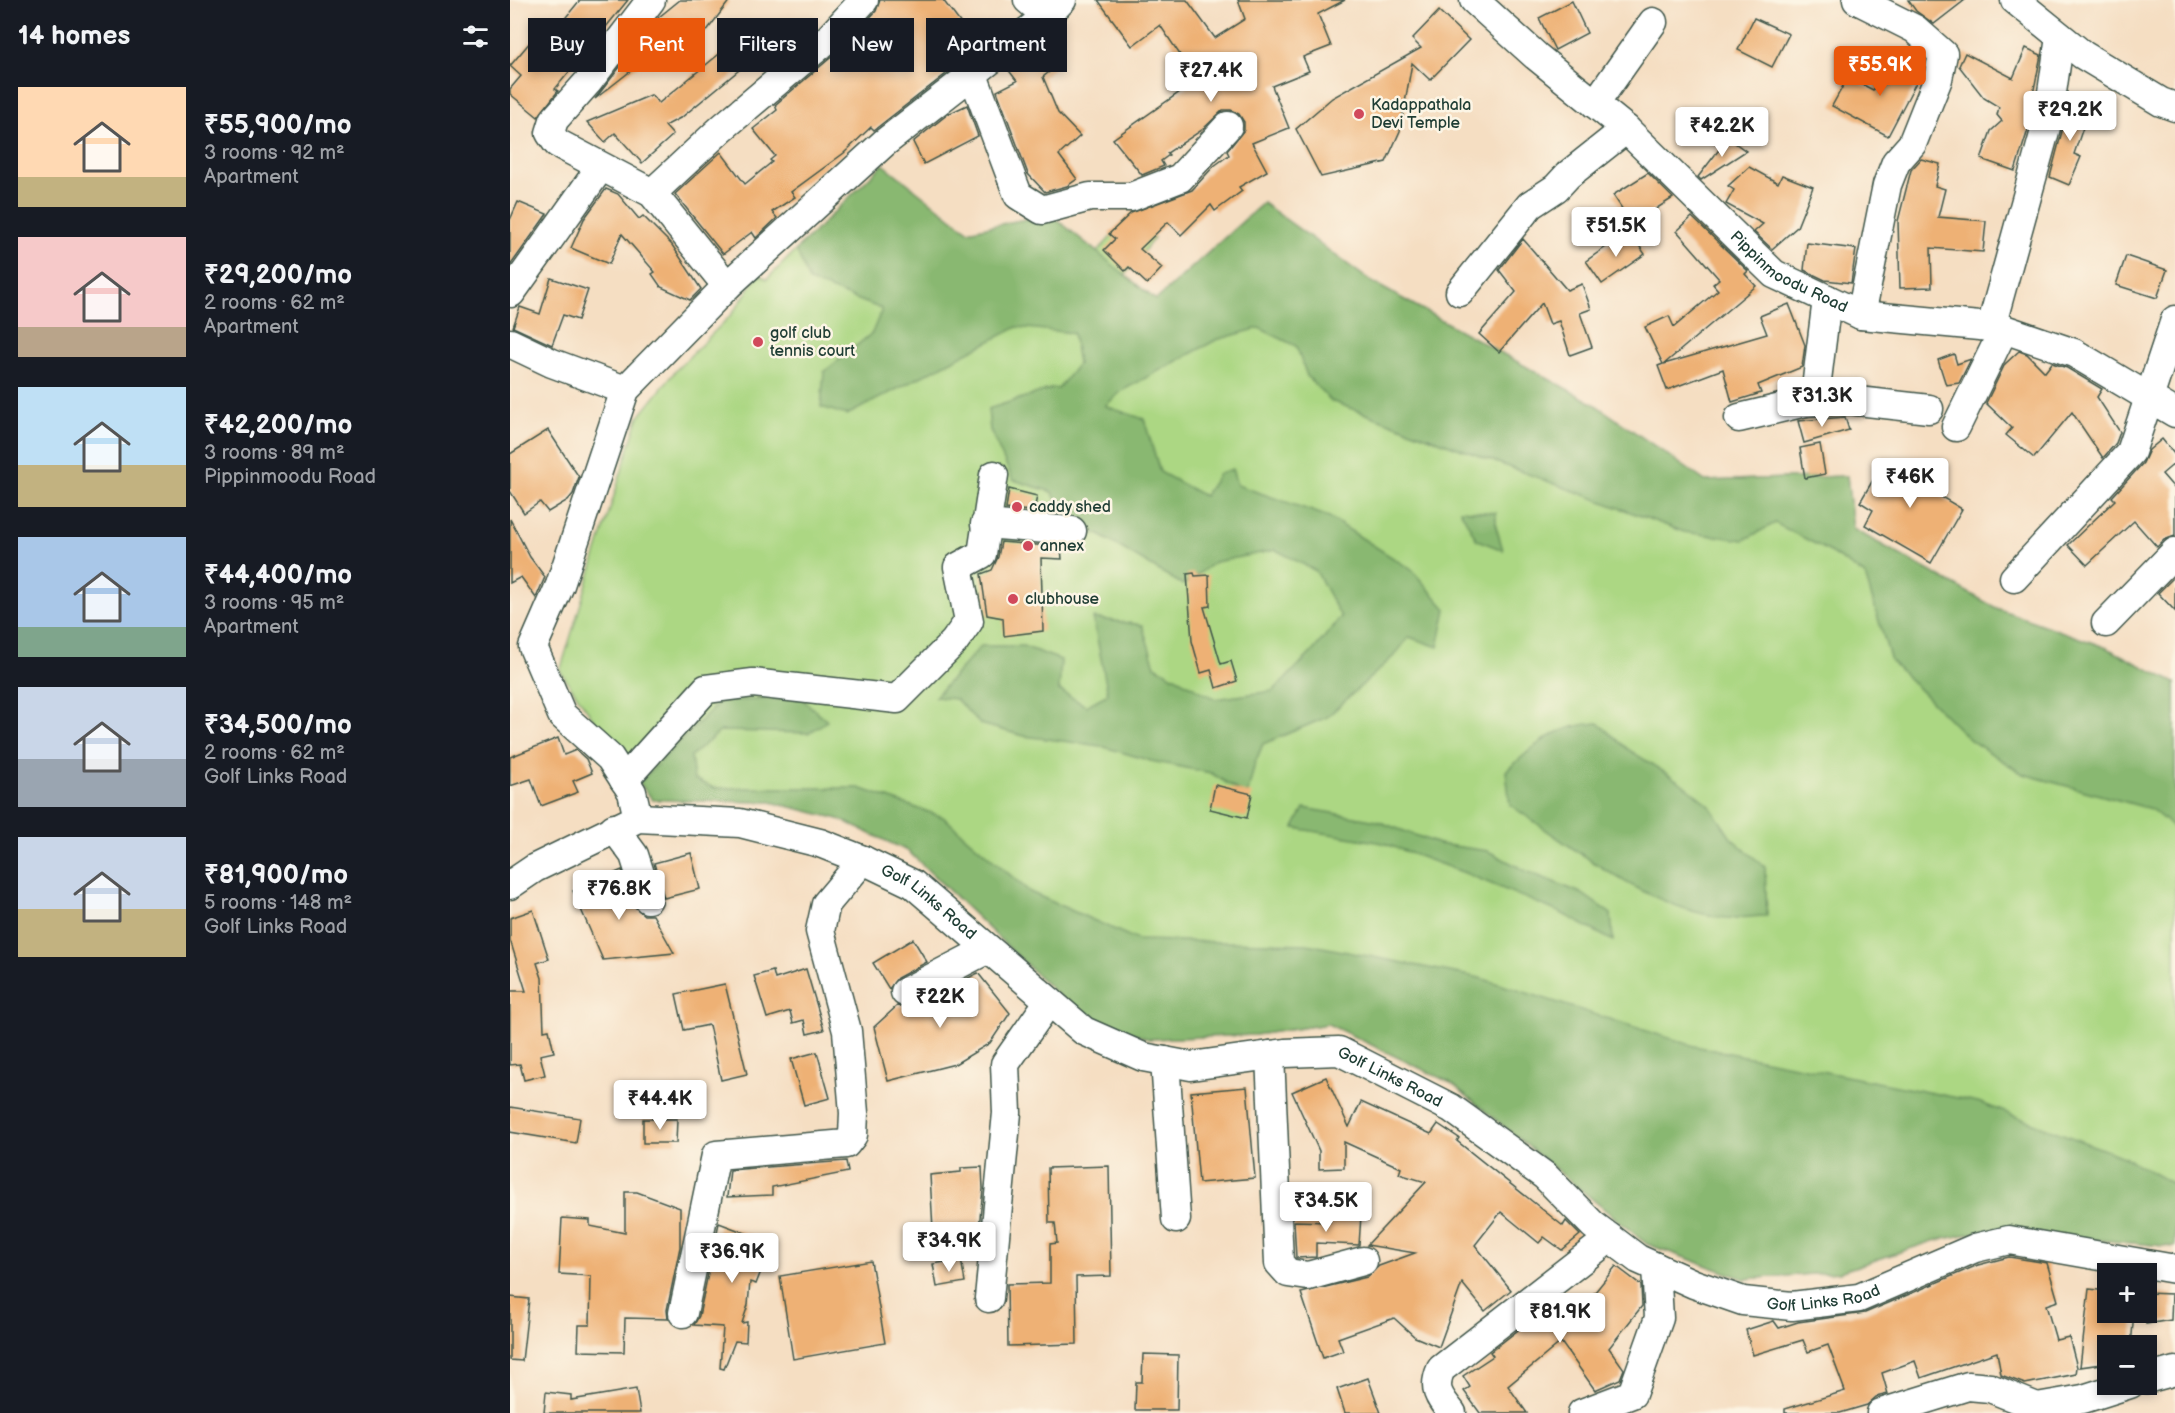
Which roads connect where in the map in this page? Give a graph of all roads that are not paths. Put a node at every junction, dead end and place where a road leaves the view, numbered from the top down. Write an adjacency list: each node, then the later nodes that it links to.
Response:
1 (651, 0): 14 (street)
2 (864, 0): 15 (street)
3 (1474, 0): 10 (street, Pippinmoodu Road)
4 (1857, 0): 20 (street)
5 (2015, 0): 8 (street)
6 (1046, 5): 9 (street)
7 (1653, 22): 10 (street)
8 (2060, 37): 11 (street); 22 (street)
9 (973, 75): 12 (street); 16 (street)
10 (1595, 104): 13 (street, Pippinmoodu Road)
11 (2175, 107)
12 (1228, 126)
13 (1626, 129): 17 (street); 19 (street, Pippinmoodu Road)
14 (600, 168): 15 (street); 18 (street)
15 (652, 193): 16 (street)
16 (727, 286): 24 (street)
17 (1460, 292)
18 (511, 293)
19 (1827, 299): 20 (street, Pippinmoodu Road); 26 (street)
20 (1861, 315): 22 (street, Pippinmoodu Road)
21 (2175, 320): 25 (street)
22 (1997, 328): 25 (street, Pippinmoodu Road); 30 (street)
23 (510, 342): 24 (street)
24 (625, 390): 37 (street)
25 (2150, 397): 28 (street, Pippinmoodu Road); 35 (street)
26 (1806, 402): 27 (street); 29 (street)
27 (1929, 409)
28 (2175, 413)
29 (1739, 418)
30 (1956, 427)
31 (994, 475): 32 (street)
32 (985, 524): 33 (street); 37 (street)
33 (1072, 531)
34 (2175, 552): 36 (street)
35 (2014, 578)
36 (2106, 623)
37 (624, 780): 38 (street)
38 (626, 823): 39 (street, Golf Links Road); 40 (street, Golf Links Road); 41 (street)
39 (862, 860): 42 (street, Golf Links Road); 53 (street)
40 (510, 885)
41 (648, 900)
42 (988, 949): 43 (street); 44 (street, Golf Links Road)
43 (905, 992)
44 (1049, 1001): 46 (street, Golf Links Road); 52 (street)
45 (1270, 1055): 46 (street, Golf Links Road); 48 (street, Golf Links Road); 49 (street)
46 (1165, 1061): 47 (street)
47 (1176, 1219)
48 (1610, 1238): 50 (street, Golf Links Road); 57 (street)
49 (1363, 1261)
50 (1656, 1267): 51 (street, Golf Links Road); 58 (street)
51 (2175, 1269)
52 (988, 1298)
53 (683, 1313)
54 (2175, 1371): 55 (street)
55 (2157, 1376)
56 (2097, 1395): 59 (street)
57 (1452, 1413)
58 (1582, 1413)
59 (1881, 1413)

